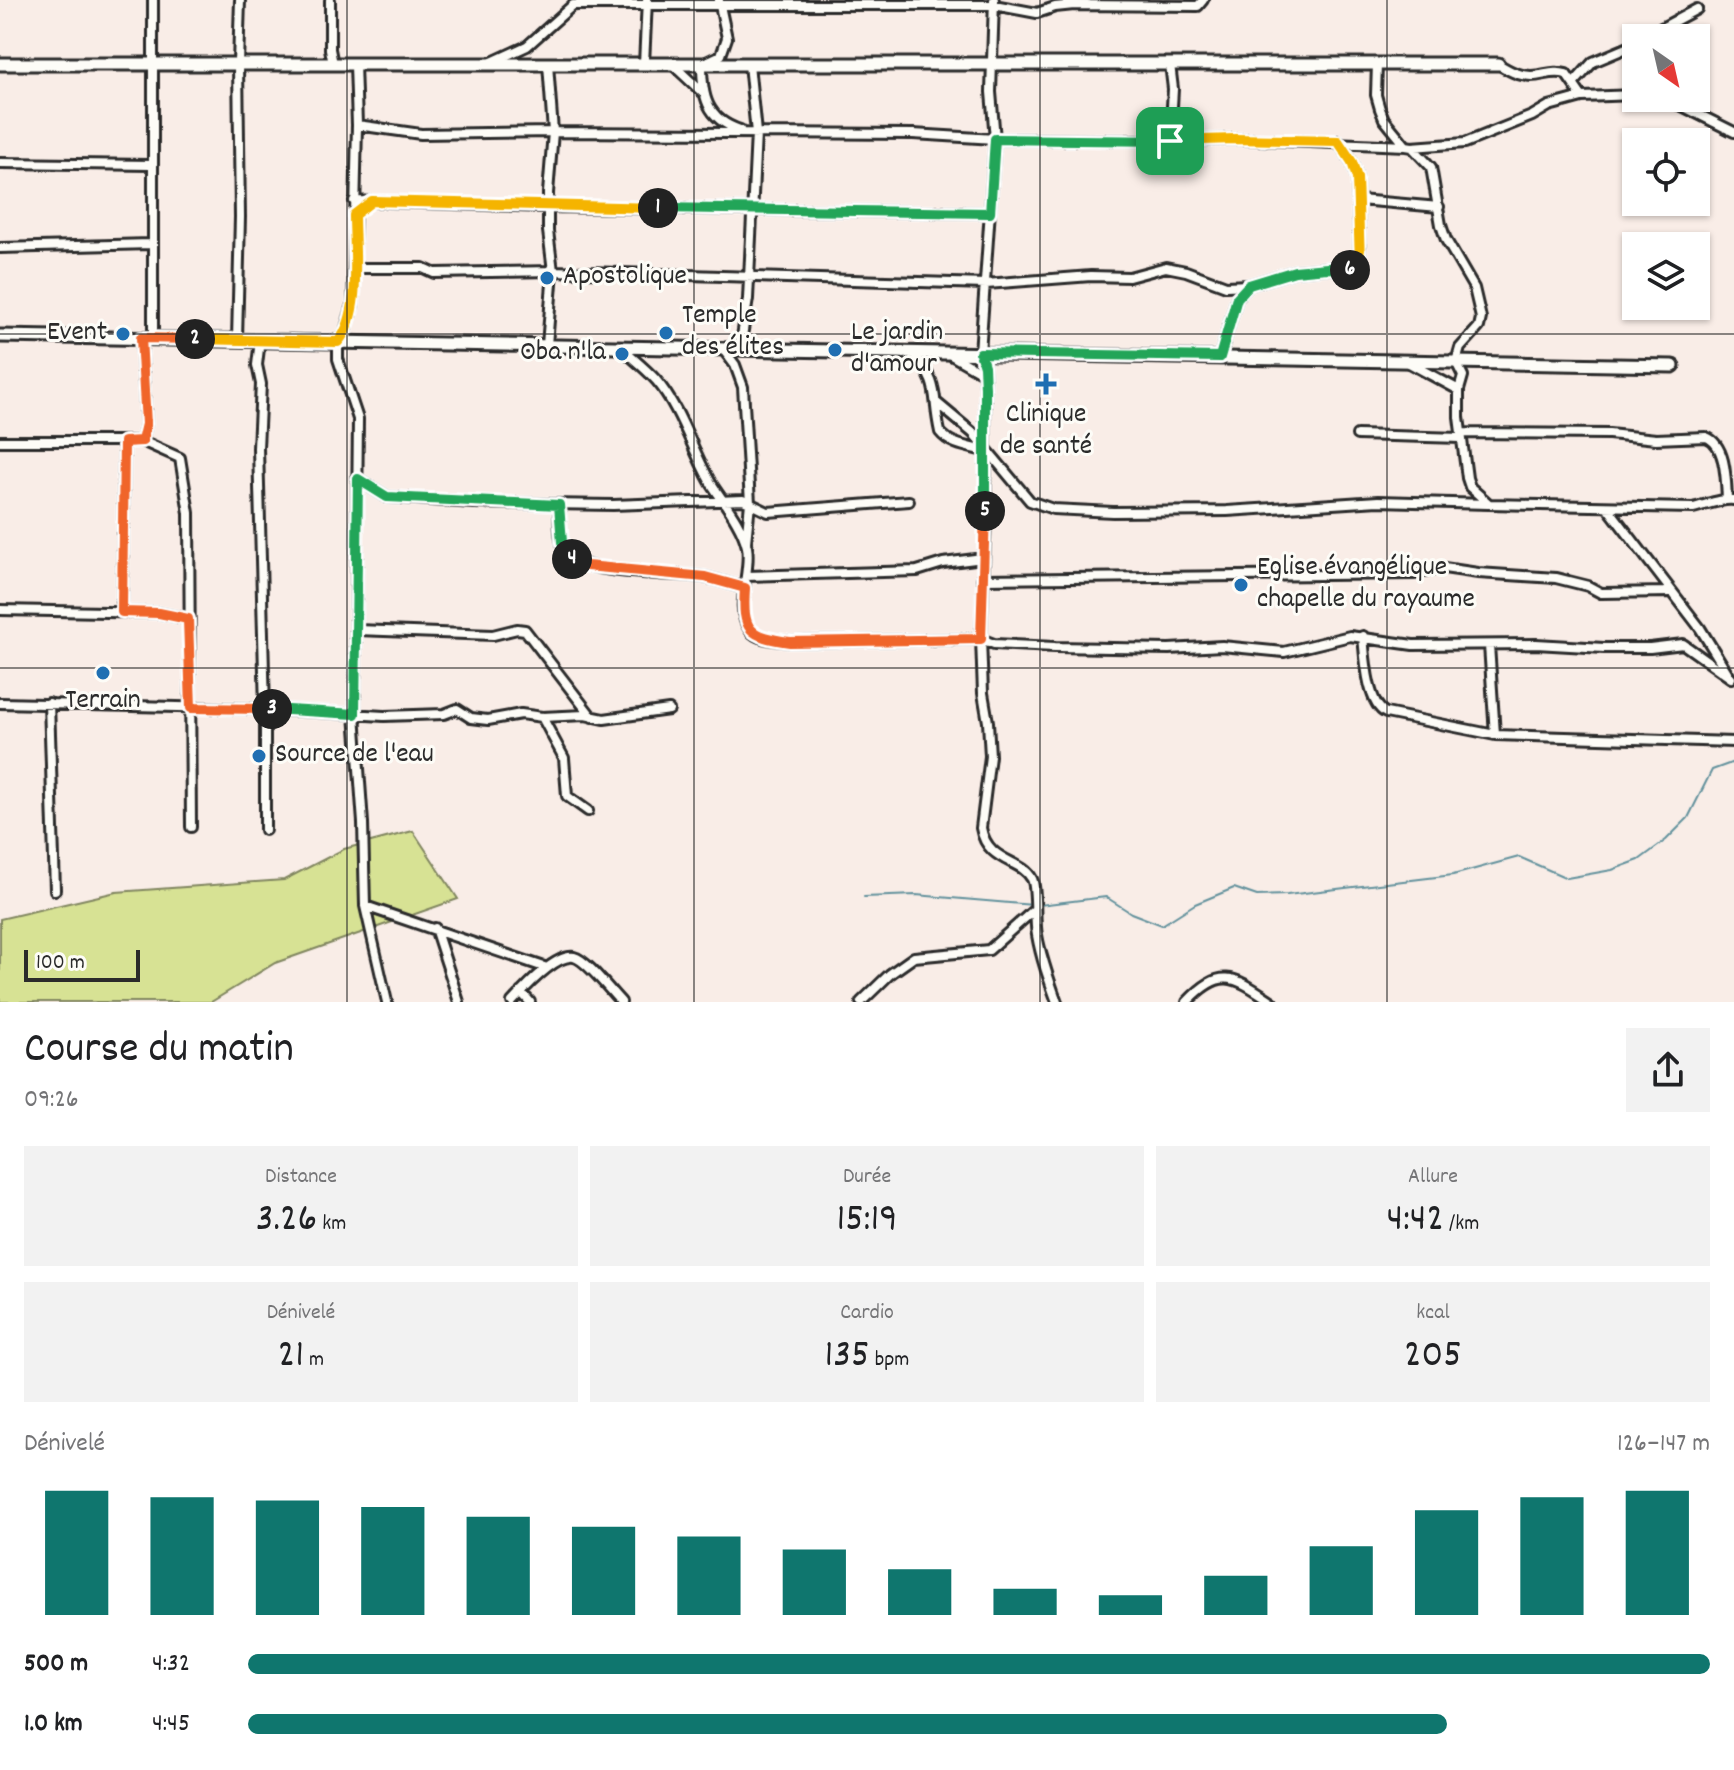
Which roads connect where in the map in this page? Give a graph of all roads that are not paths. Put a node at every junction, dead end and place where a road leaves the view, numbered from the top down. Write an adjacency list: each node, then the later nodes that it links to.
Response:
1 (153, 0): 15 (street)
2 (240, 0): 16 (street)
3 (330, 0): 17 (street)
4 (1203, 0): 8 (street)
5 (719, 2): 6 (street); 9 (street); 24 (street)
6 (759, 2): 7 (street)
7 (931, 2): 8 (street)
8 (994, 2): 26 (street)
9 (647, 3): 12 (street); 22 (street)
10 (1697, 9): 11 (street)
11 (1669, 24)
12 (527, 46): 19 (street); 20 (street)
13 (1622, 50): 30 (street)
14 (0, 64): 15 (street)
15 (152, 64): 16 (street); 44 (street)
16 (238, 64): 17 (street); 62 (street)
17 (333, 64): 18 (street)
18 (355, 64): 19 (street); 35 (street)
19 (488, 64): 20 (street)
20 (519, 64): 21 (street)
21 (548, 64): 22 (street); 36 (street)
22 (644, 64): 23 (street)
23 (672, 64): 24 (street); 31 (street)
24 (702, 64): 25 (street); 31 (street)
25 (749, 64): 26 (street); 38 (street)
26 (991, 64): 27 (street); 39 (street)
27 (1170, 64): 28 (street); 40 (street)
28 (1377, 64): 29 (street); 42 (street)
29 (1498, 64): 30 (street)
30 (1574, 83): 33 (street)
31 (702, 92): 38 (street)
32 (1622, 96): 33 (street)
33 (1582, 97): 42 (street)
34 (1694, 112): 37 (street)
35 (357, 125): 36 (street); 46 (street)
36 (553, 132): 38 (street); 48 (street)
37 (1734, 132)
38 (751, 133): 39 (street); 50 (street)
39 (995, 139): 40 (street); 51 (street)
40 (1170, 141): 41 (street)
41 (1338, 141): 42 (street); 45 (street)
42 (1409, 147): 49 (street)
43 (0, 163): 44 (street)
44 (151, 165): 53 (street)
45 (1359, 200): 49 (street); 59 (street)
46 (354, 201): 47 (street); 52 (street)
47 (372, 201): 48 (street); 52 (street)
48 (548, 207): 50 (street); 56 (street)
49 (1439, 207): 74 (street)
50 (753, 209): 51 (street); 57 (street)
51 (990, 213): 58 (street)
52 (354, 215): 55 (street)
53 (151, 244): 54 (street); 61 (street)
54 (0, 248)
55 (354, 268): 56 (street); 64 (street)
56 (553, 271): 57 (street); 65 (street)
57 (750, 275): 58 (street); 68 (street)
58 (986, 284): 59 (street); 71 (street)
59 (1249, 285): 72 (street)
60 (0, 336): 61 (street)
61 (147, 338): 62 (street); 82 (street)
62 (237, 340): 63 (street)
63 (260, 340): 64 (street); 110 (street)
64 (338, 342): 65 (street); 85 (street)
65 (547, 345): 66 (street)
66 (620, 347): 67 (street); 87 (street)
67 (723, 349): 68 (street); 89 (street)
68 (740, 349): 69 (street)
69 (913, 352): 70 (street); 78 (street)
70 (946, 353): 71 (street); 76 (street)
71 (980, 353): 72 (street); 76 (street)
72 (1220, 357): 73 (street)
73 (1404, 361): 74 (street); 77 (street)
74 (1456, 362): 75 (street); 77 (street)
75 (1673, 366)
76 (984, 374): 84 (street)
77 (1459, 390): 80 (street)
78 (937, 403): 84 (street); 84 (street)
79 (1357, 435): 80 (street)
80 (1461, 436): 86 (street); 90 (street)
81 (0, 441): 83 (street)
82 (142, 441): 83 (street); 101 (street)
83 (124, 442): 100 (street)
84 (984, 449): 90 (street); 94 (street)
85 (358, 479): 91 (street); 102 (street)
86 (1731, 499): 92 (street)
87 (721, 500): 89 (street); 91 (street); 93 (street)
88 (909, 501): 89 (street)
89 (750, 503): 93 (street)
90 (1489, 504): 92 (street)
91 (559, 505): 97 (street)
92 (1608, 508): 98 (street)
93 (746, 542): 95 (street)
94 (983, 558): 95 (street); 96 (street)
95 (746, 576): 97 (street)
96 (982, 579): 98 (street); 104 (street)
97 (745, 588): 104 (street)
98 (1670, 592): 106 (street)
99 (0, 610): 100 (street)
100 (122, 612): 101 (street)
101 (188, 619): 109 (street)
102 (357, 630): 112 (street); 114 (street)
103 (1363, 636): 104 (street); 105 (street); 115 (street)
104 (981, 639): 122 (street)
105 (1489, 645): 106 (street); 115 (street)
106 (1732, 679)
107 (0, 703): 108 (street)
108 (49, 703): 109 (street); 120 (street)
109 (191, 708): 110 (street); 118 (street)
110 (265, 709): 112 (street); 119 (street)
111 (669, 710): 114 (street)
112 (355, 714): 113 (street); 121 (street)
113 (542, 717): 114 (street); 117 (street)
114 (592, 717)
115 (1495, 735): 116 (street)
116 (1734, 742)
117 (588, 811)
118 (191, 827)
119 (265, 830)
120 (55, 890)
121 (365, 906): 123 (street); 126 (street)
122 (1034, 910): 131 (street); 132 (street)
123 (435, 928): 124 (street); 127 (street)
124 (547, 968): 125 (street); 130 (street)
125 (521, 992): 128 (street); 129 (street)
126 (387, 1002)
127 (459, 1002)
128 (512, 1002)
129 (530, 1002)
130 (621, 1002)
131 (861, 1002)
132 (1057, 1002)
133 (1187, 1002): 134 (street)
134 (1273, 1002)

